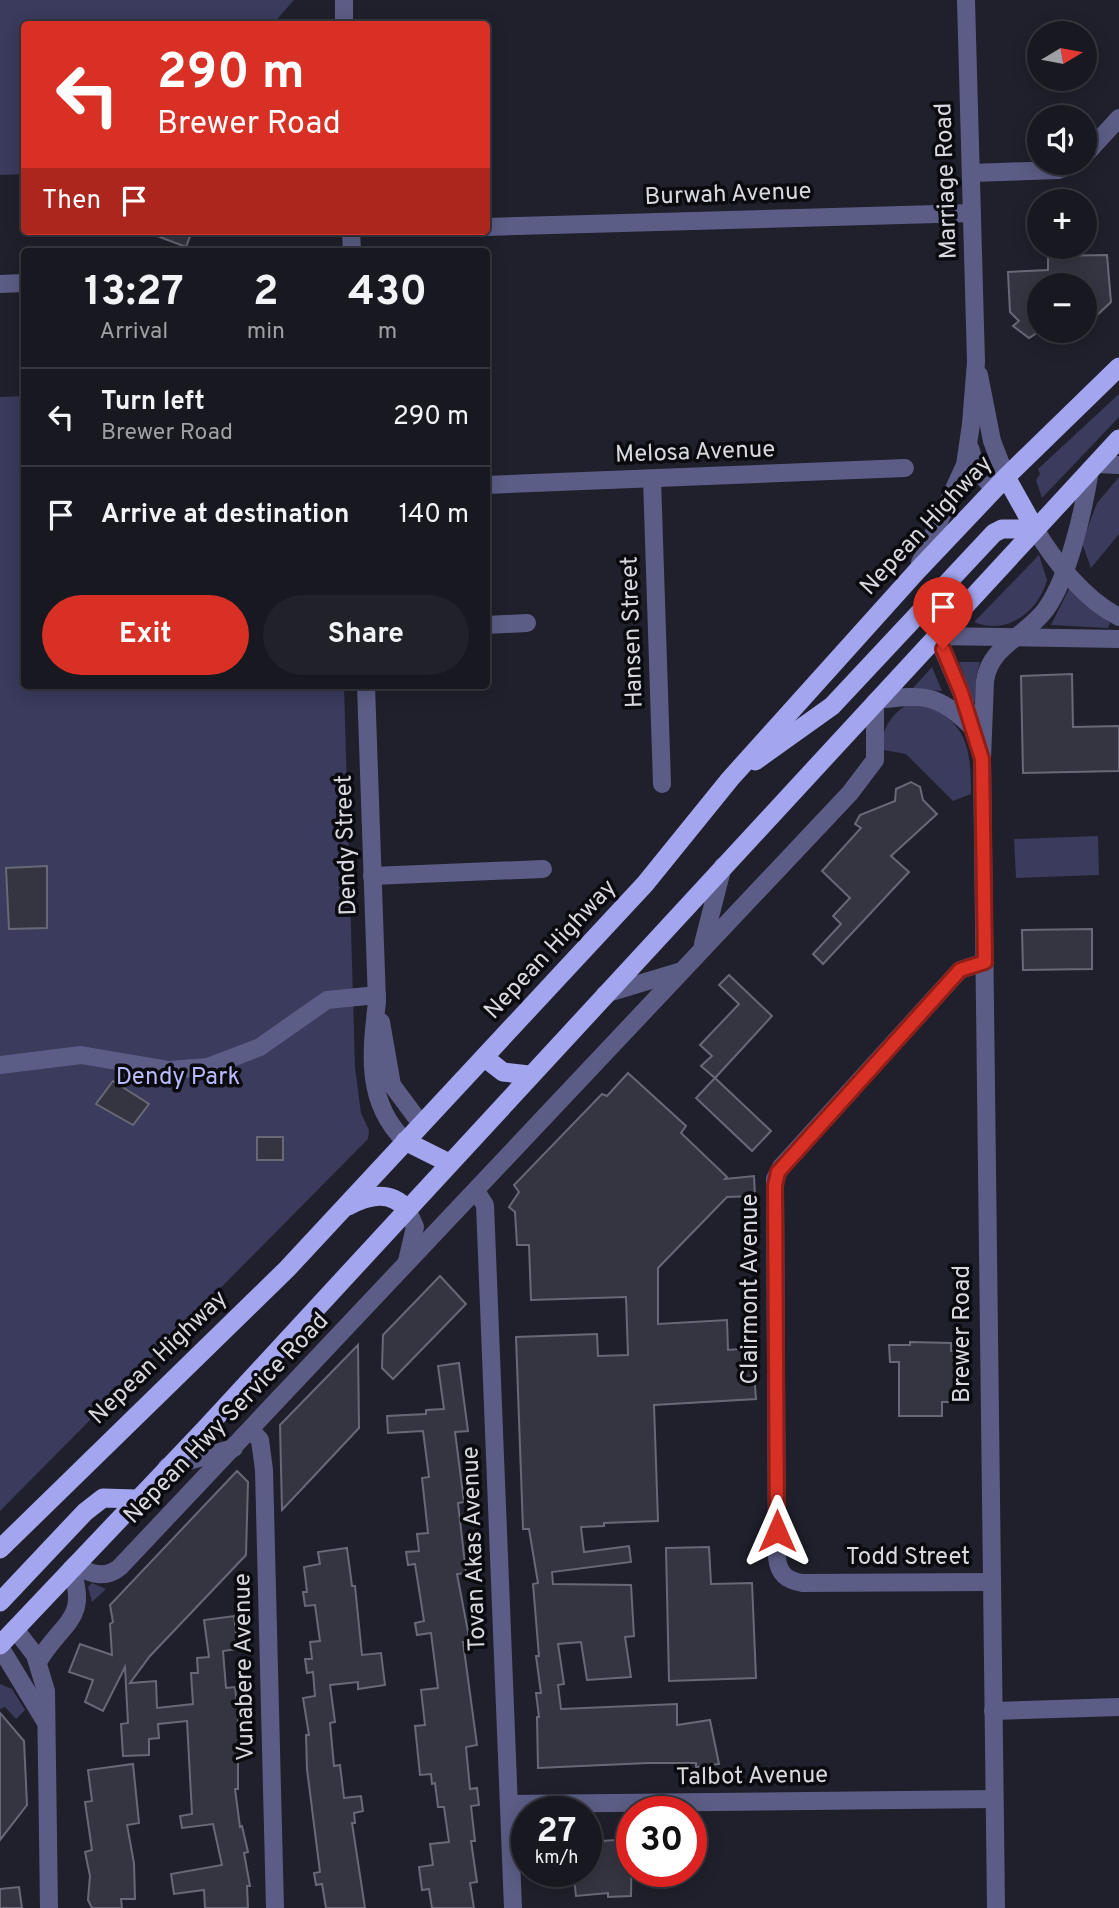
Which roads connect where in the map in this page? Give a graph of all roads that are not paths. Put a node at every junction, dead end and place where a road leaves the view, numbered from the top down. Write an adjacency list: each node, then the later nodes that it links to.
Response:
1 (344, 0): 3 (street)
2 (966, 0): 7 (street, Marriage Road)
3 (344, 21)
4 (1119, 118): 5 (street)
5 (1097, 142)
6 (1027, 171): 7 (street)
7 (971, 173): 8 (street, Marriage Road)
8 (972, 213): 9 (street, Burwah Avenue); 12 (street, Marriage Road)
9 (490, 227)
10 (21, 283): 11 (street)
11 (0, 284)
12 (976, 362): 14 (street, Marriage Road); 20 (street, Marriage Road)
13 (1119, 367): 20 (highway, Nepean Highway)
14 (970, 434): 20 (street); 24 (street, Marriage Road)
15 (1119, 439): 17 (highway)
16 (1119, 465): 17 (street)
17 (1093, 467): 22 (highway); 23 (street, Brewer Road)
18 (905, 468): 19 (street, Melosa Avenue)
19 (652, 479): 21 (street, Melosa Avenue); 38 (street, Hansen Street)
20 (1000, 483): 22 (highway); 24 (highway, Nepean Highway)
21 (490, 485)
22 (1035, 529): 23 (street); 25 (highway); 29 (highway)
23 (1064, 568): 26 (street); 30 (street, Brewer Road)
24 (915, 573): 25 (highway); 37 (highway, Nepean Highway)
25 (925, 604): 29 (highway); 32 (highway)
26 (1119, 617)
27 (527, 623): 28 (street)
28 (490, 625)
29 (937, 636): 30 (street); 34 (highway); 35 (street, Brewer Road)
30 (1013, 638): 31 (street); 36 (street, Brewer Road)
31 (1119, 639)
32 (855, 682): 34 (highway); 37 (highway)
33 (366, 689): 41 (street, Dendy Street)
34 (876, 701): 35 (street); 39 (highway); 42 (street, Nepean Hwy Service Road)
35 (973, 728): 36 (street, Brewer Road)
36 (982, 759): 43 (street, Brewer Road)
37 (735, 774): 48 (highway, Nepean Highway)
38 (662, 784)
39 (723, 866): 42 (street, Nepean Hwy Service Road); 46 (highway)
40 (543, 869): 41 (street)
41 (372, 876): 47 (street, Dendy Street)
42 (693, 960): 46 (street, Nepean Hwy Service Road); 54 (street, Nepean Hwy Service Road)
43 (985, 962): 44 (street, Brewer Road); 45 (street, Clairmont Avenue)
44 (985, 980): 45 (street); 65 (street, Brewer Road)
45 (952, 982): 64 (street, Clairmont Avenue)
46 (605, 994): 50 (highway)
47 (377, 998): 49 (street); 51 (street, Dendy Street); 52 (street, Dendy Street)
48 (485, 1058): 50 (highway); 51 (highway, Nepean Highway)
49 (0, 1065)
50 (529, 1075): 53 (highway)
51 (421, 1124): 52 (highway, Nepean Highway); 53 (highway)
52 (405, 1141): 53 (highway); 56 (highway, Nepean Highway)
53 (449, 1163): 55 (highway)
54 (476, 1191): 57 (street, Nepean Hwy Service Road); 75 (street, Tovan Akas Avenue)
55 (407, 1209): 56 (highway); 57 (street, Nepean Hwy Service Road); 60 (highway)
56 (341, 1210): 62 (highway, Nepean Highway)
57 (404, 1268): 58 (street, Nepean Hwy Service Road)
58 (251, 1430): 59 (street, Nepean Hwy Service Road); 77 (street, Vunabere Avenue)
59 (234, 1448): 60 (street); 63 (street, Nepean Hwy Service Road)
60 (164, 1468): 61 (highway)
61 (136, 1499): 63 (highway); 66 (highway)
62 (0, 1549)
63 (73, 1567): 68 (highway); 70 (street)
64 (786, 1578): 65 (street, Todd Street)
65 (990, 1582): 72 (street, Brewer Road)
66 (0, 1602)
67 (0, 1615): 68 (highway)
68 (15, 1629): 69 (highway); 70 (street)
69 (0, 1646): 73 (street)
70 (38, 1661): 73 (street)
71 (1119, 1707): 72 (street)
72 (993, 1711): 74 (street, Brewer Road)
73 (45, 1721): 76 (street)
74 (994, 1799): 75 (street, Talbot Avenue); 79 (street, Brewer Road)
75 (510, 1804): 78 (street, Tovan Akas Avenue)
76 (49, 1908)
77 (275, 1908)
78 (513, 1908)
79 (996, 1908)

